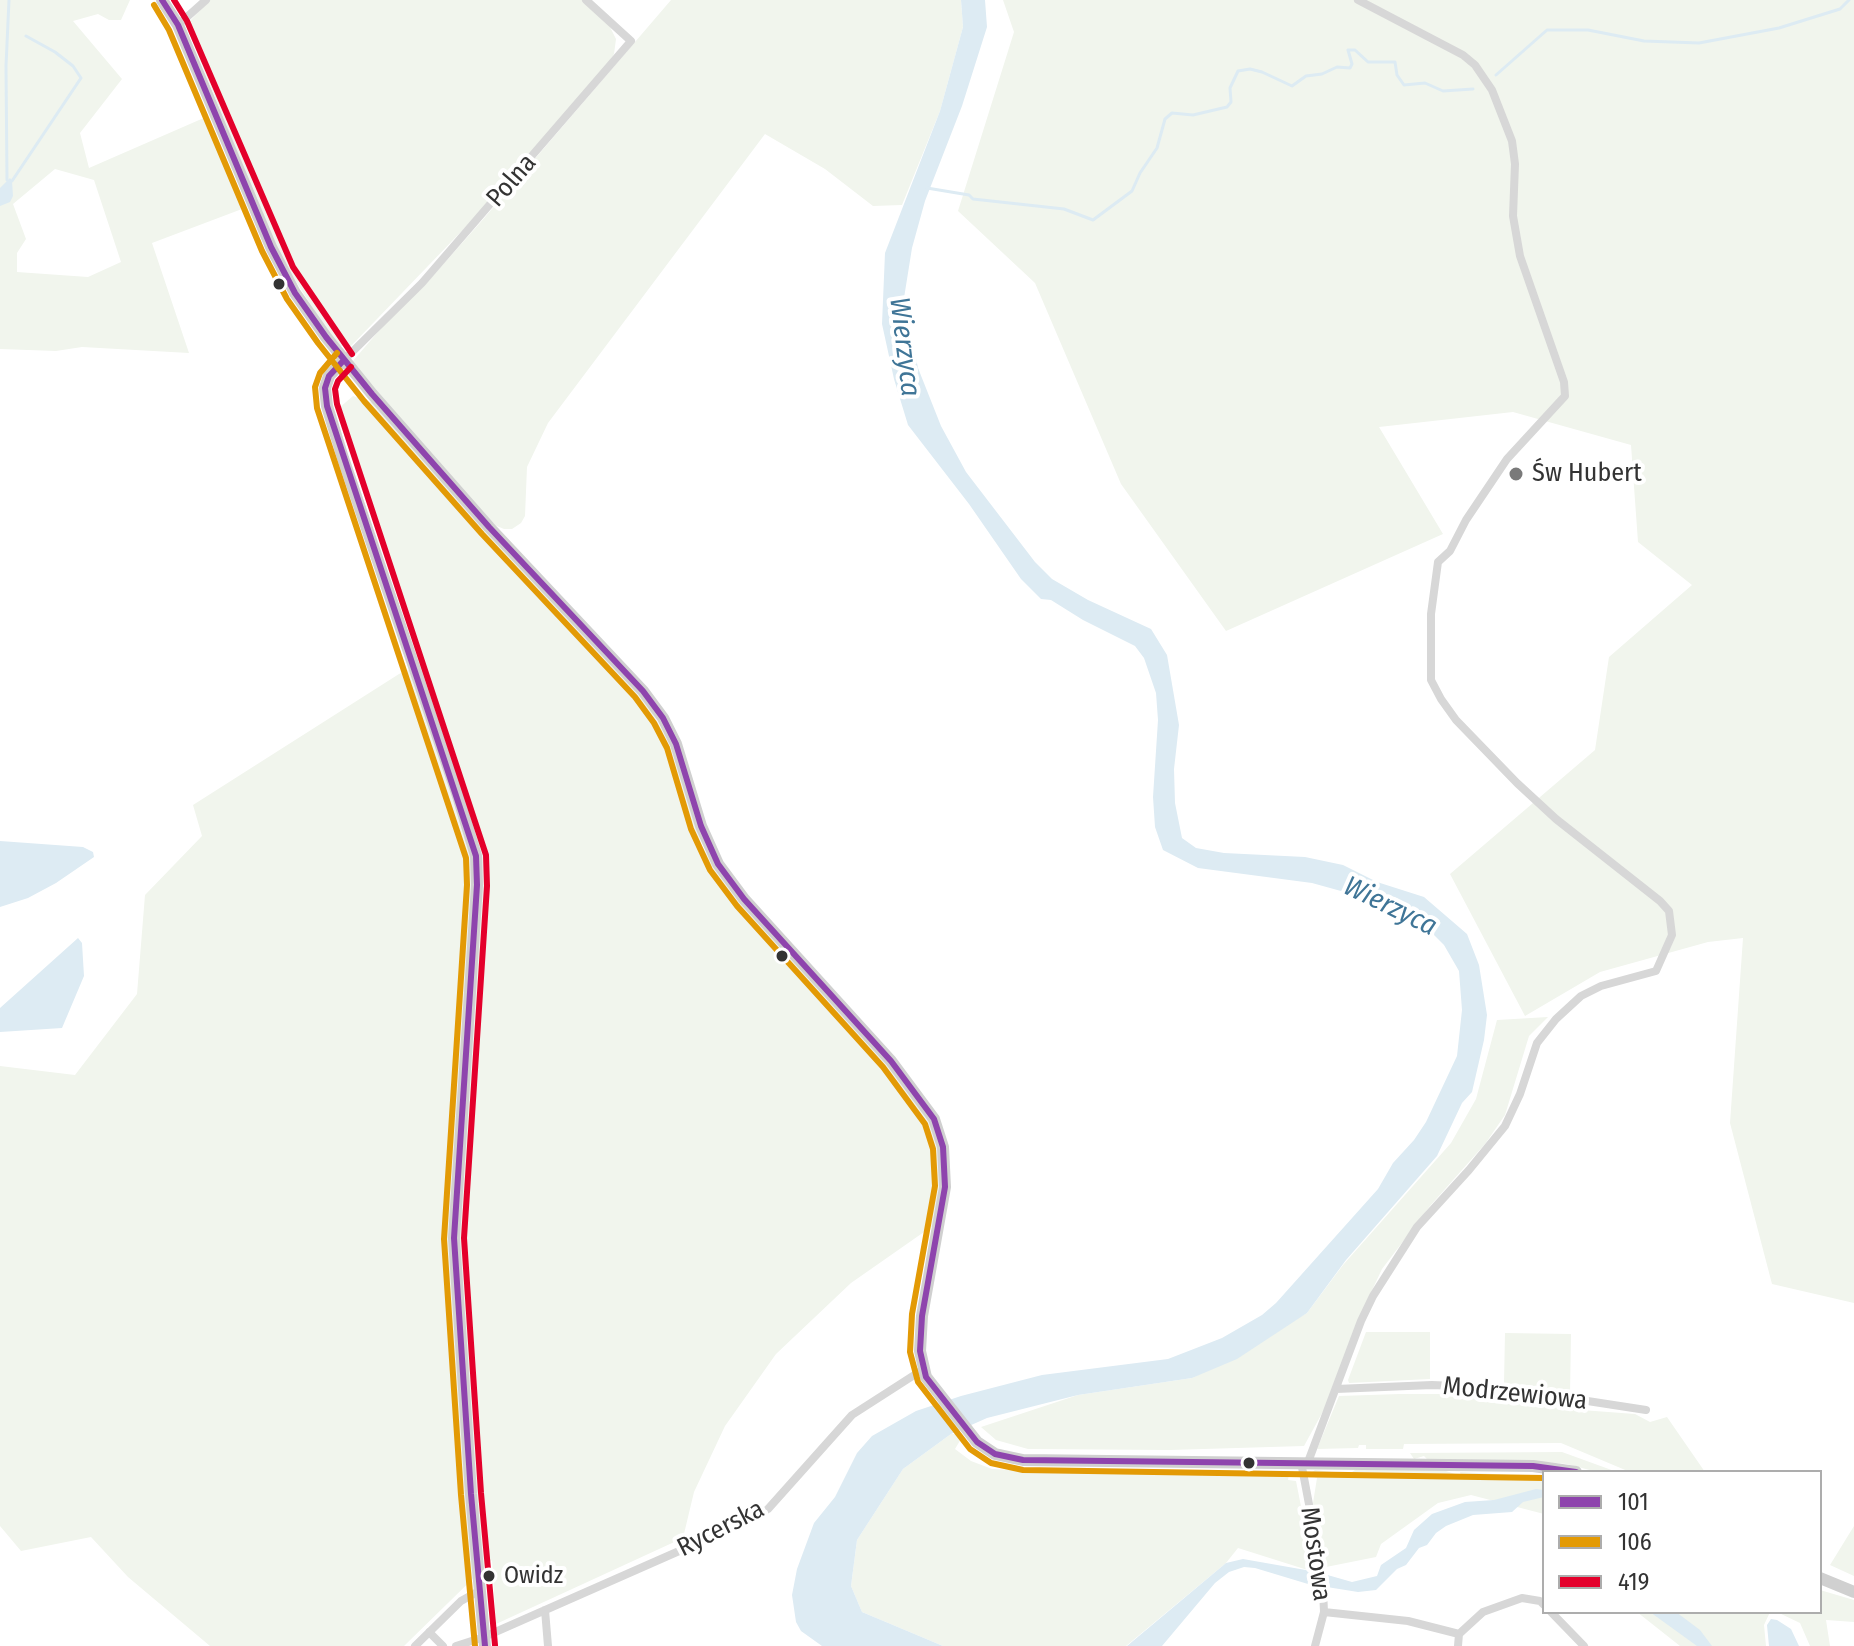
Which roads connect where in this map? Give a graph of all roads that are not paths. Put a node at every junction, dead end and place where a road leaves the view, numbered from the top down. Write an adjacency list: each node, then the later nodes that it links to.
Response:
1 (162, 0): 5 (street)
2 (206, 0): 5 (street)
3 (586, 0): 6 (street, Polna)
4 (1358, 0): 8 (street)
5 (178, 25): 6 (street)
6 (344, 360): 7 (street); 13 (street)
7 (922, 1370): 10 (street); 16 (street, Rycerska)
8 (1336, 1389): 9 (street, Modrzewiowa); 10 (street)
9 (1646, 1410)
10 (1304, 1462): 11 (street); 17 (street, Mostowa)
11 (1562, 1470)
12 (1822, 1579): 14 (street)
13 (479, 1591): 19 (street); 21 (street)
14 (1854, 1592)
15 (1542, 1603): 20 (street)
16 (545, 1610): 21 (street, Rycerska); 25 (street)
17 (1324, 1612): 20 (street); 26 (street, Mostowa)
18 (1553, 1614): 28 (street)
19 (429, 1632): 22 (street); 23 (street)
20 (1459, 1634): 27 (street)
21 (484, 1641): 24 (street, Rycerska)
22 (415, 1646)
23 (443, 1646)
24 (456, 1646)
25 (548, 1646)
26 (1315, 1646)
27 (1458, 1646)
28 (1584, 1646)

